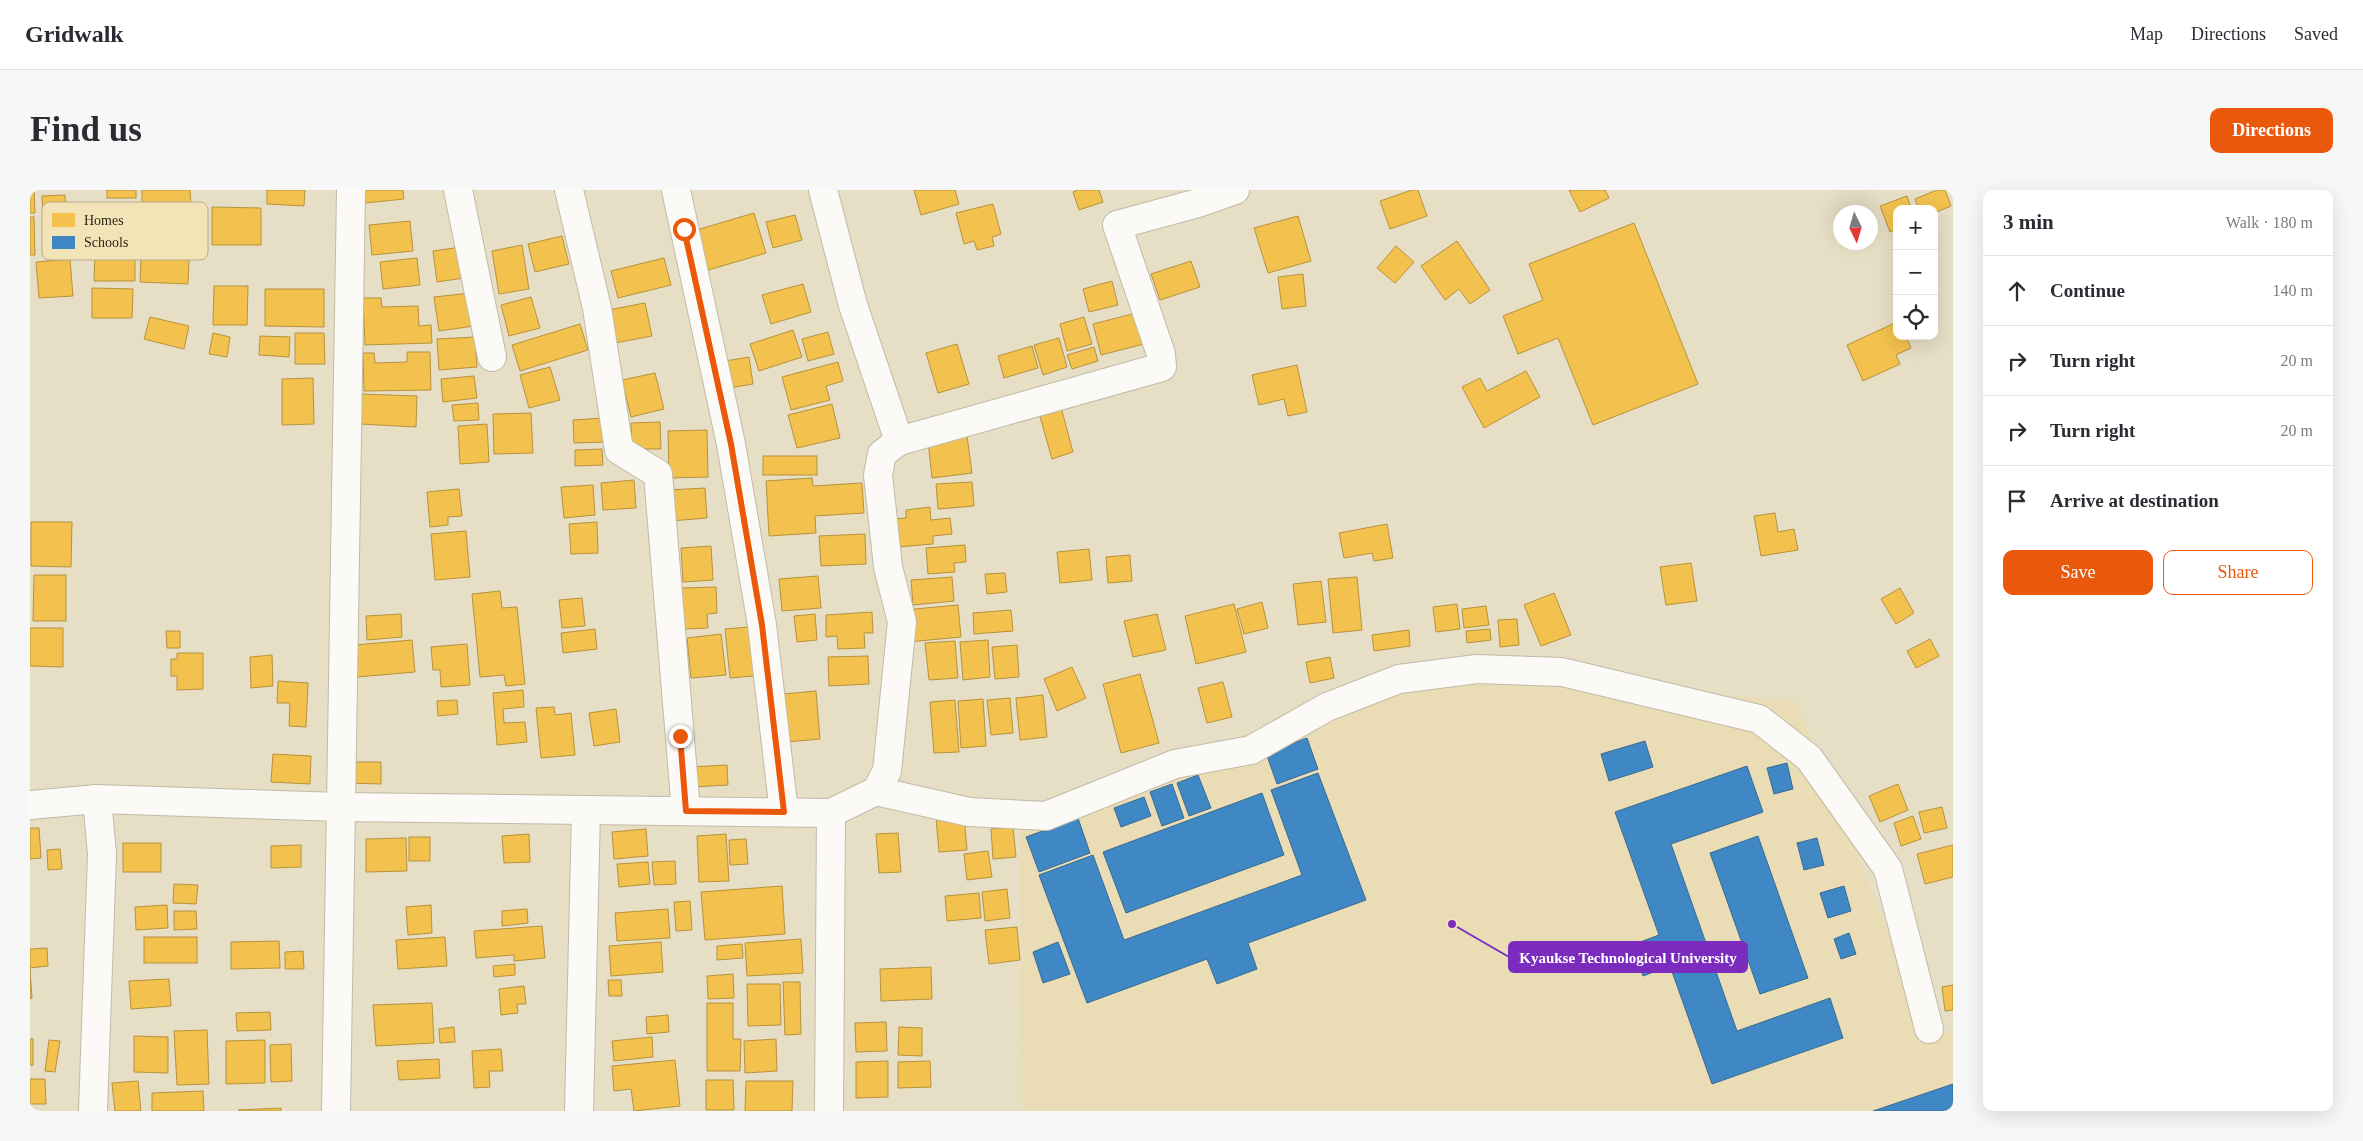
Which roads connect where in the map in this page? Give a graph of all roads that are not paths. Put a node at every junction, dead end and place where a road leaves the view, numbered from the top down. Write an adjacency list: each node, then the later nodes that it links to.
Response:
1 (351, 190): 12 (street)
2 (458, 190): 7 (street)
3 (569, 190): 14 (street)
4 (676, 190): 15 (street)
5 (823, 190): 8 (street)
6 (1235, 190): 8 (street)
7 (492, 357)
8 (899, 442): 9 (street)
9 (876, 791): 16 (street); 17 (street)
10 (97, 799): 11 (street); 12 (street); 18 (street)
11 (30, 805)
12 (341, 807): 13 (street); 19 (street)
13 (586, 810): 14 (street); 20 (street)
14 (686, 811): 15 (street)
15 (784, 812): 16 (street)
16 (831, 813): 21 (street)
17 (1929, 1029)
18 (93, 1111)
19 (336, 1111)
20 (579, 1111)
21 (829, 1111)

